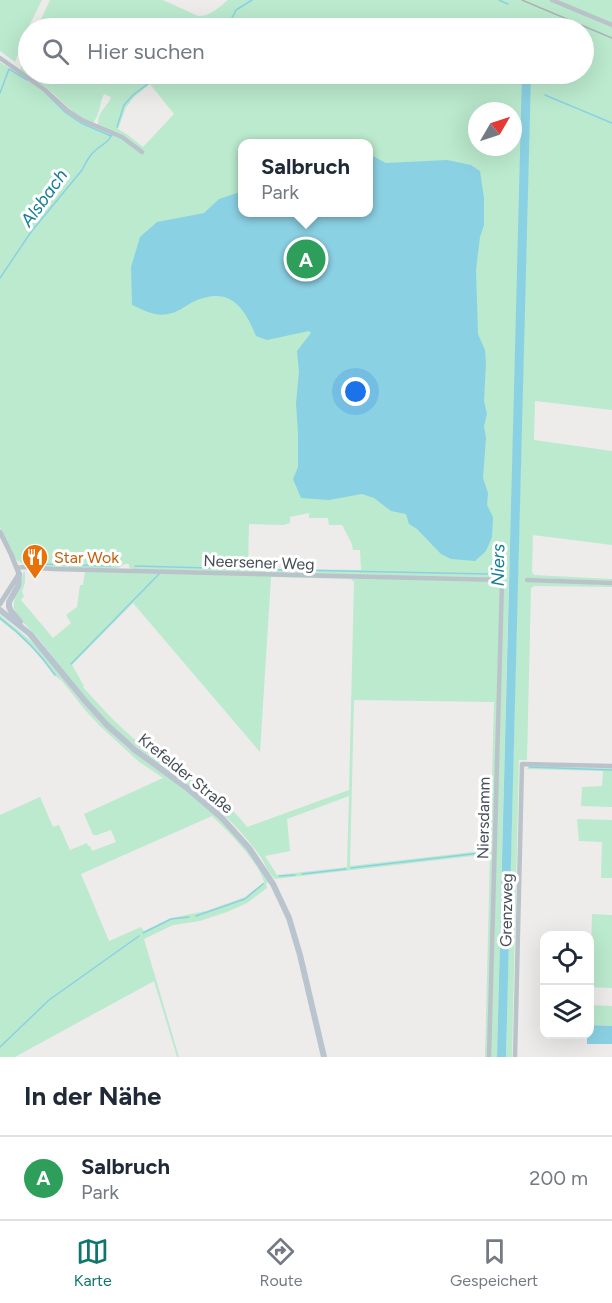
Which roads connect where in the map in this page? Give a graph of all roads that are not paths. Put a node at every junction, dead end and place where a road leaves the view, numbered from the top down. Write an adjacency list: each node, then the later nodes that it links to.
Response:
1 (552, 0): 2 (street)
2 (612, 25)
3 (0, 58): 4 (street)
4 (18, 71)
5 (37, 84): 6 (street)
6 (142, 152)
7 (0, 532): 8 (street)
8 (18, 571): 9 (street, Neersener Weg); 12 (street); 14 (main road)
9 (502, 580): 17 (street, Niersdamm)
10 (527, 580): 11 (street)
11 (612, 583)
12 (0, 604)
13 (0, 610): 14 (main road, Krefelder Straße)
14 (30, 634): 16 (main road, Krefelder Straße)
15 (612, 766): 18 (street, Grenzweg)
16 (324, 1057)
17 (489, 1057)
18 (515, 1057)

